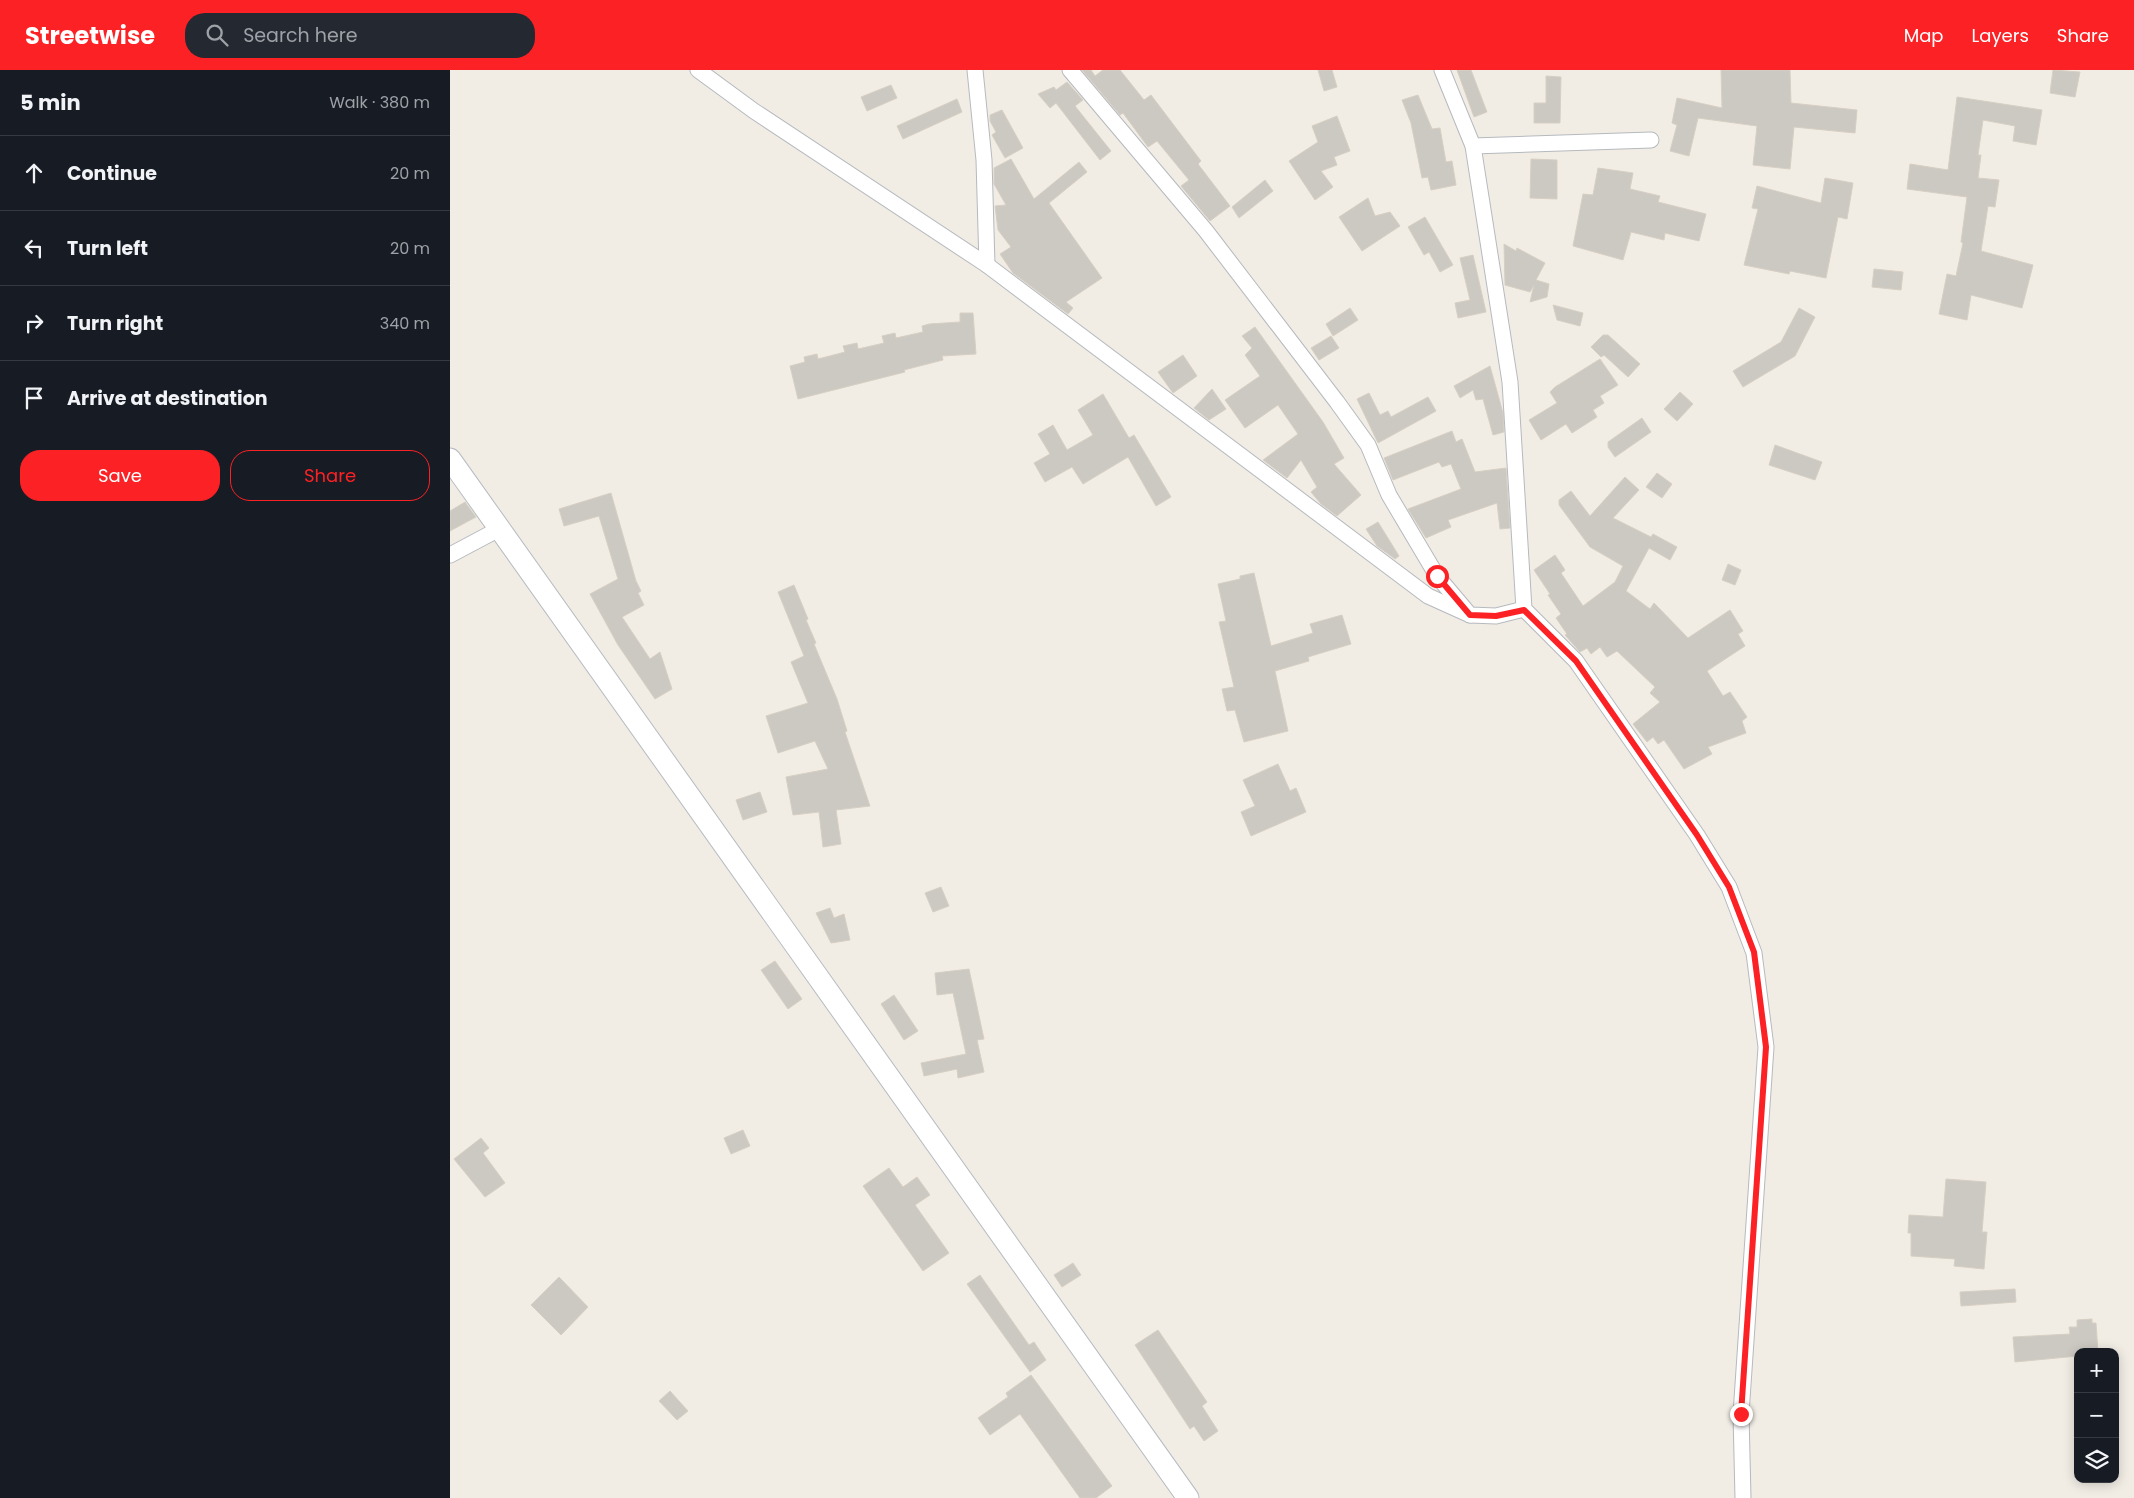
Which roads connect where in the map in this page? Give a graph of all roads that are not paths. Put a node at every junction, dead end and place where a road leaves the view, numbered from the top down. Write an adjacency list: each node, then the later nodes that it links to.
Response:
1 (698, 70): 7 (street)
2 (976, 70): 7 (street)
3 (1070, 70): 12 (street)
4 (1442, 70): 6 (street)
5 (1650, 140): 6 (street)
6 (1473, 146): 11 (street)
7 (987, 265): 12 (street)
8 (450, 459): 9 (main road)
9 (499, 528): 10 (street); 13 (main road)
10 (450, 555)
11 (1524, 610): 12 (street); 14 (street)
12 (1470, 615)
13 (1188, 1498)
14 (1742, 1498)

